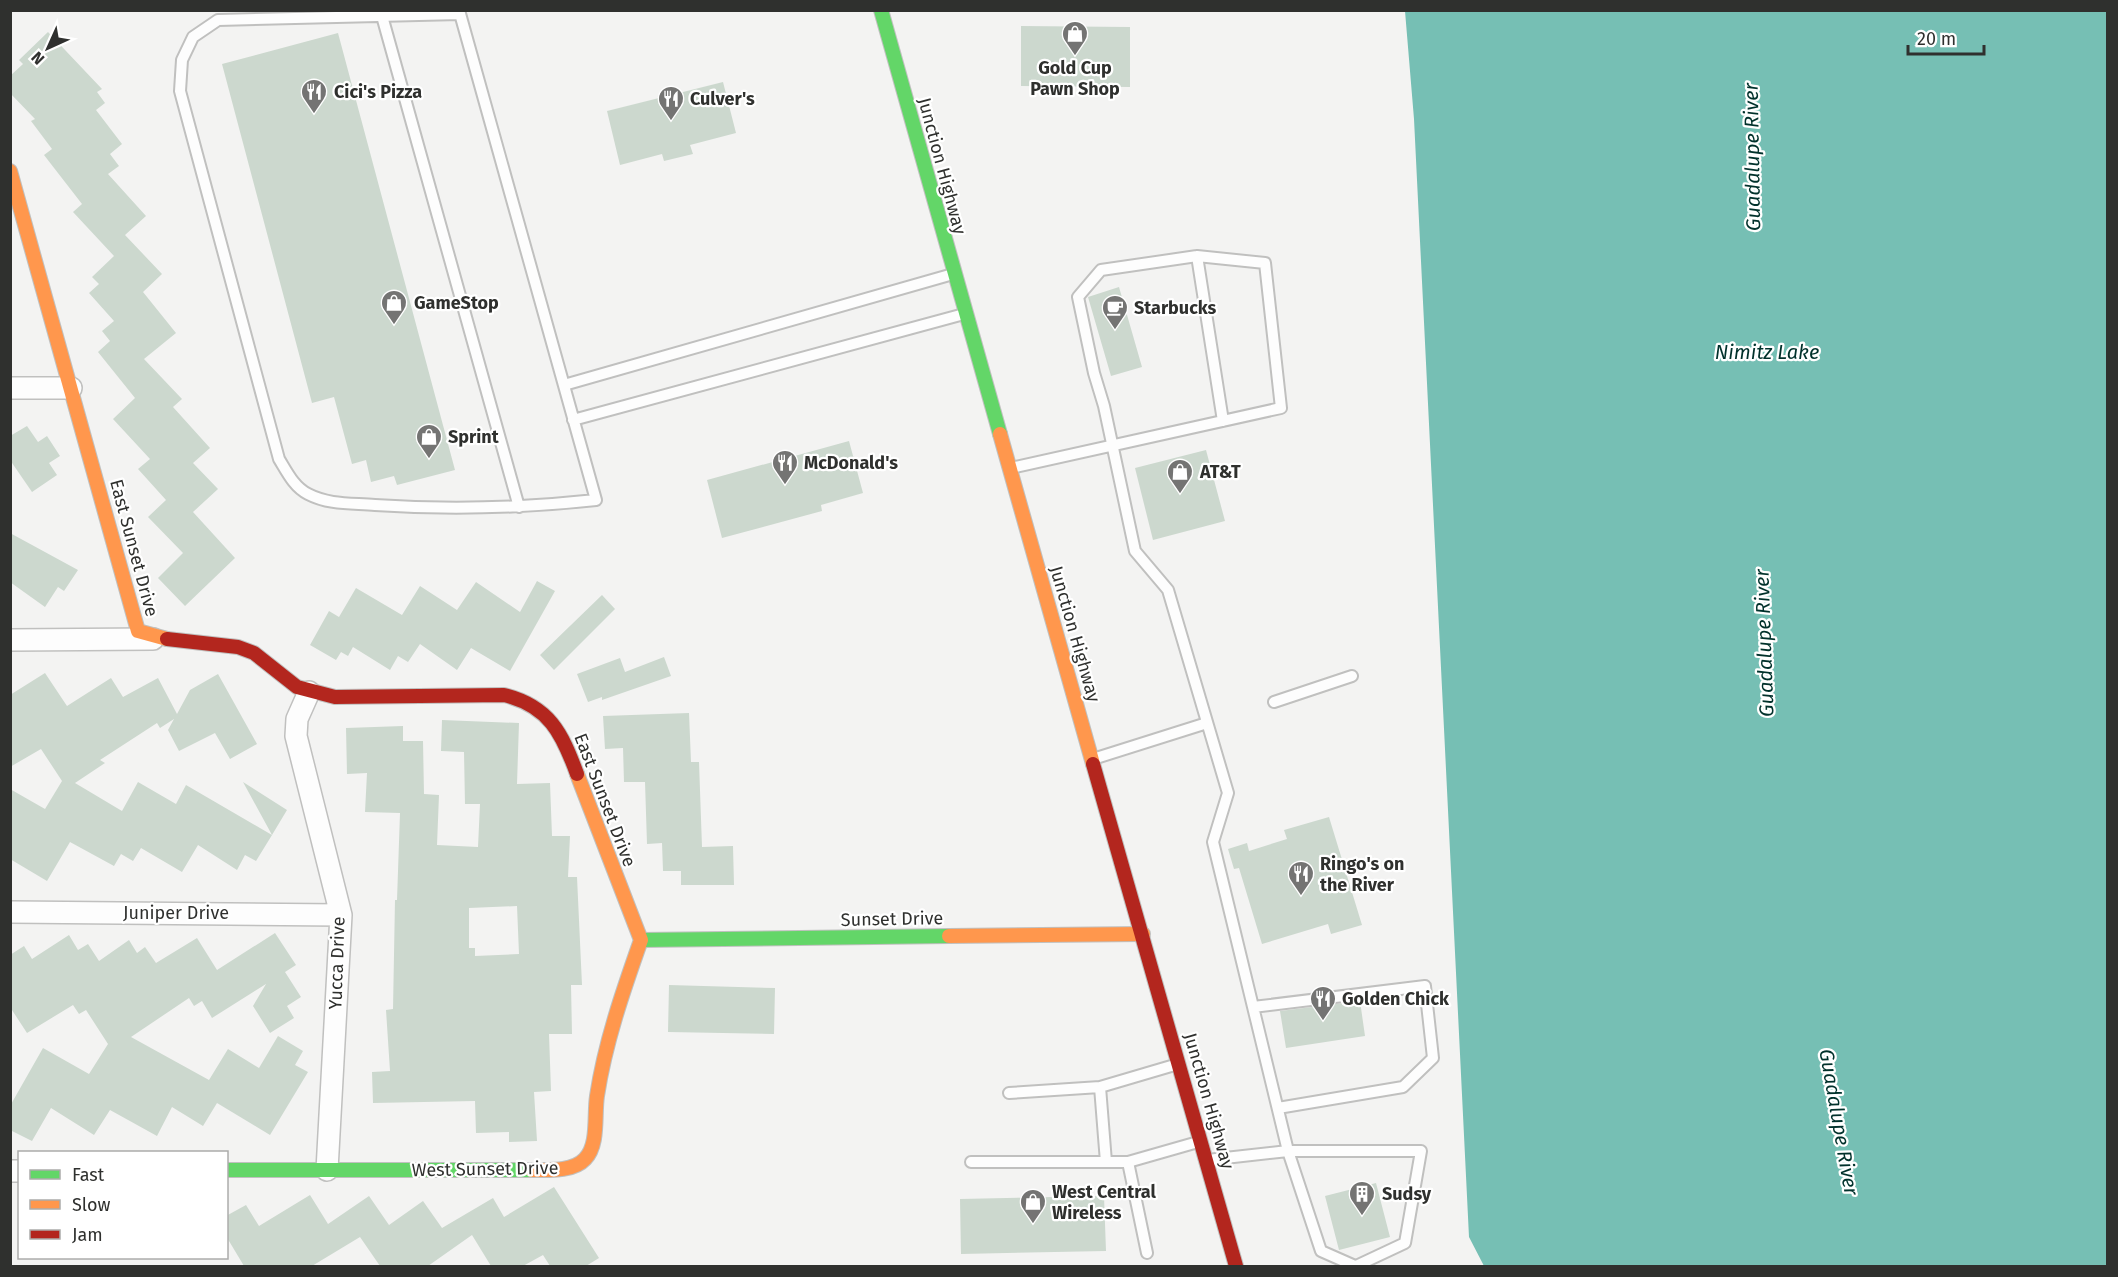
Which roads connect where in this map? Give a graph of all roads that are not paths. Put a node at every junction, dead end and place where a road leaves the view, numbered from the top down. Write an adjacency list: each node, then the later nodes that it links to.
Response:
1 (881, 10): 6 (street, Junction Highway)
2 (459, 12): 3 (lane); 8 (lane)
3 (382, 16): 15 (lane); 15 (lane)
4 (10, 171): 10 (street, East Sunset Drive)
5 (1197, 256): 12 (lane); 12 (lane); 13 (lane)
6 (954, 274): 7 (street, Junction Highway); 8 (lane)
7 (965, 314): 11 (lane); 14 (street, Junction Highway)
8 (564, 385): 11 (lane)
9 (10, 388): 10 (street)
10 (71, 388): 16 (street, East Sunset Drive)
11 (573, 420): 15 (lane)
12 (1223, 421): 13 (lane)
13 (1111, 445): 14 (lane); 21 (lane)
14 (1009, 469): 22 (street, Junction Highway)
15 (519, 507)
16 (166, 639): 17 (street); 19 (street, East Sunset Drive)
17 (10, 640)
18 (1352, 676): 20 (lane)
19 (309, 692): 24 (street, Yucca Drive); 26 (street, East Sunset Drive)
20 (1274, 702)
21 (1207, 723): 22 (lane); 27 (lane)
22 (1093, 759): 25 (street, Junction Highway)
23 (10, 912): 24 (street, Juniper Drive)
24 (341, 915): 39 (street, Yucca Drive)
25 (1143, 933): 26 (street, Sunset Drive); 28 (street, Junction Highway)
26 (641, 940): 39 (street, West Sunset Drive)
27 (1253, 1007): 31 (lane); 31 (lane)
28 (1179, 1064): 29 (lane); 32 (street, Junction Highway)
29 (1100, 1087): 30 (lane); 36 (lane)
30 (1009, 1093)
31 (1278, 1108): 33 (lane)
32 (1201, 1141): 34 (street, Junction Highway); 37 (lane)
33 (1288, 1151): 34 (lane); 42 (lane); 42 (lane)
34 (1206, 1160): 41 (street, Junction Highway)
35 (971, 1162): 36 (lane)
36 (1106, 1162): 37 (lane)
37 (1128, 1162): 40 (lane)
38 (228, 1170): 39 (street, West Sunset Drive)
39 (327, 1170)
40 (1147, 1253)
41 (1236, 1266)
42 (1356, 1266)

